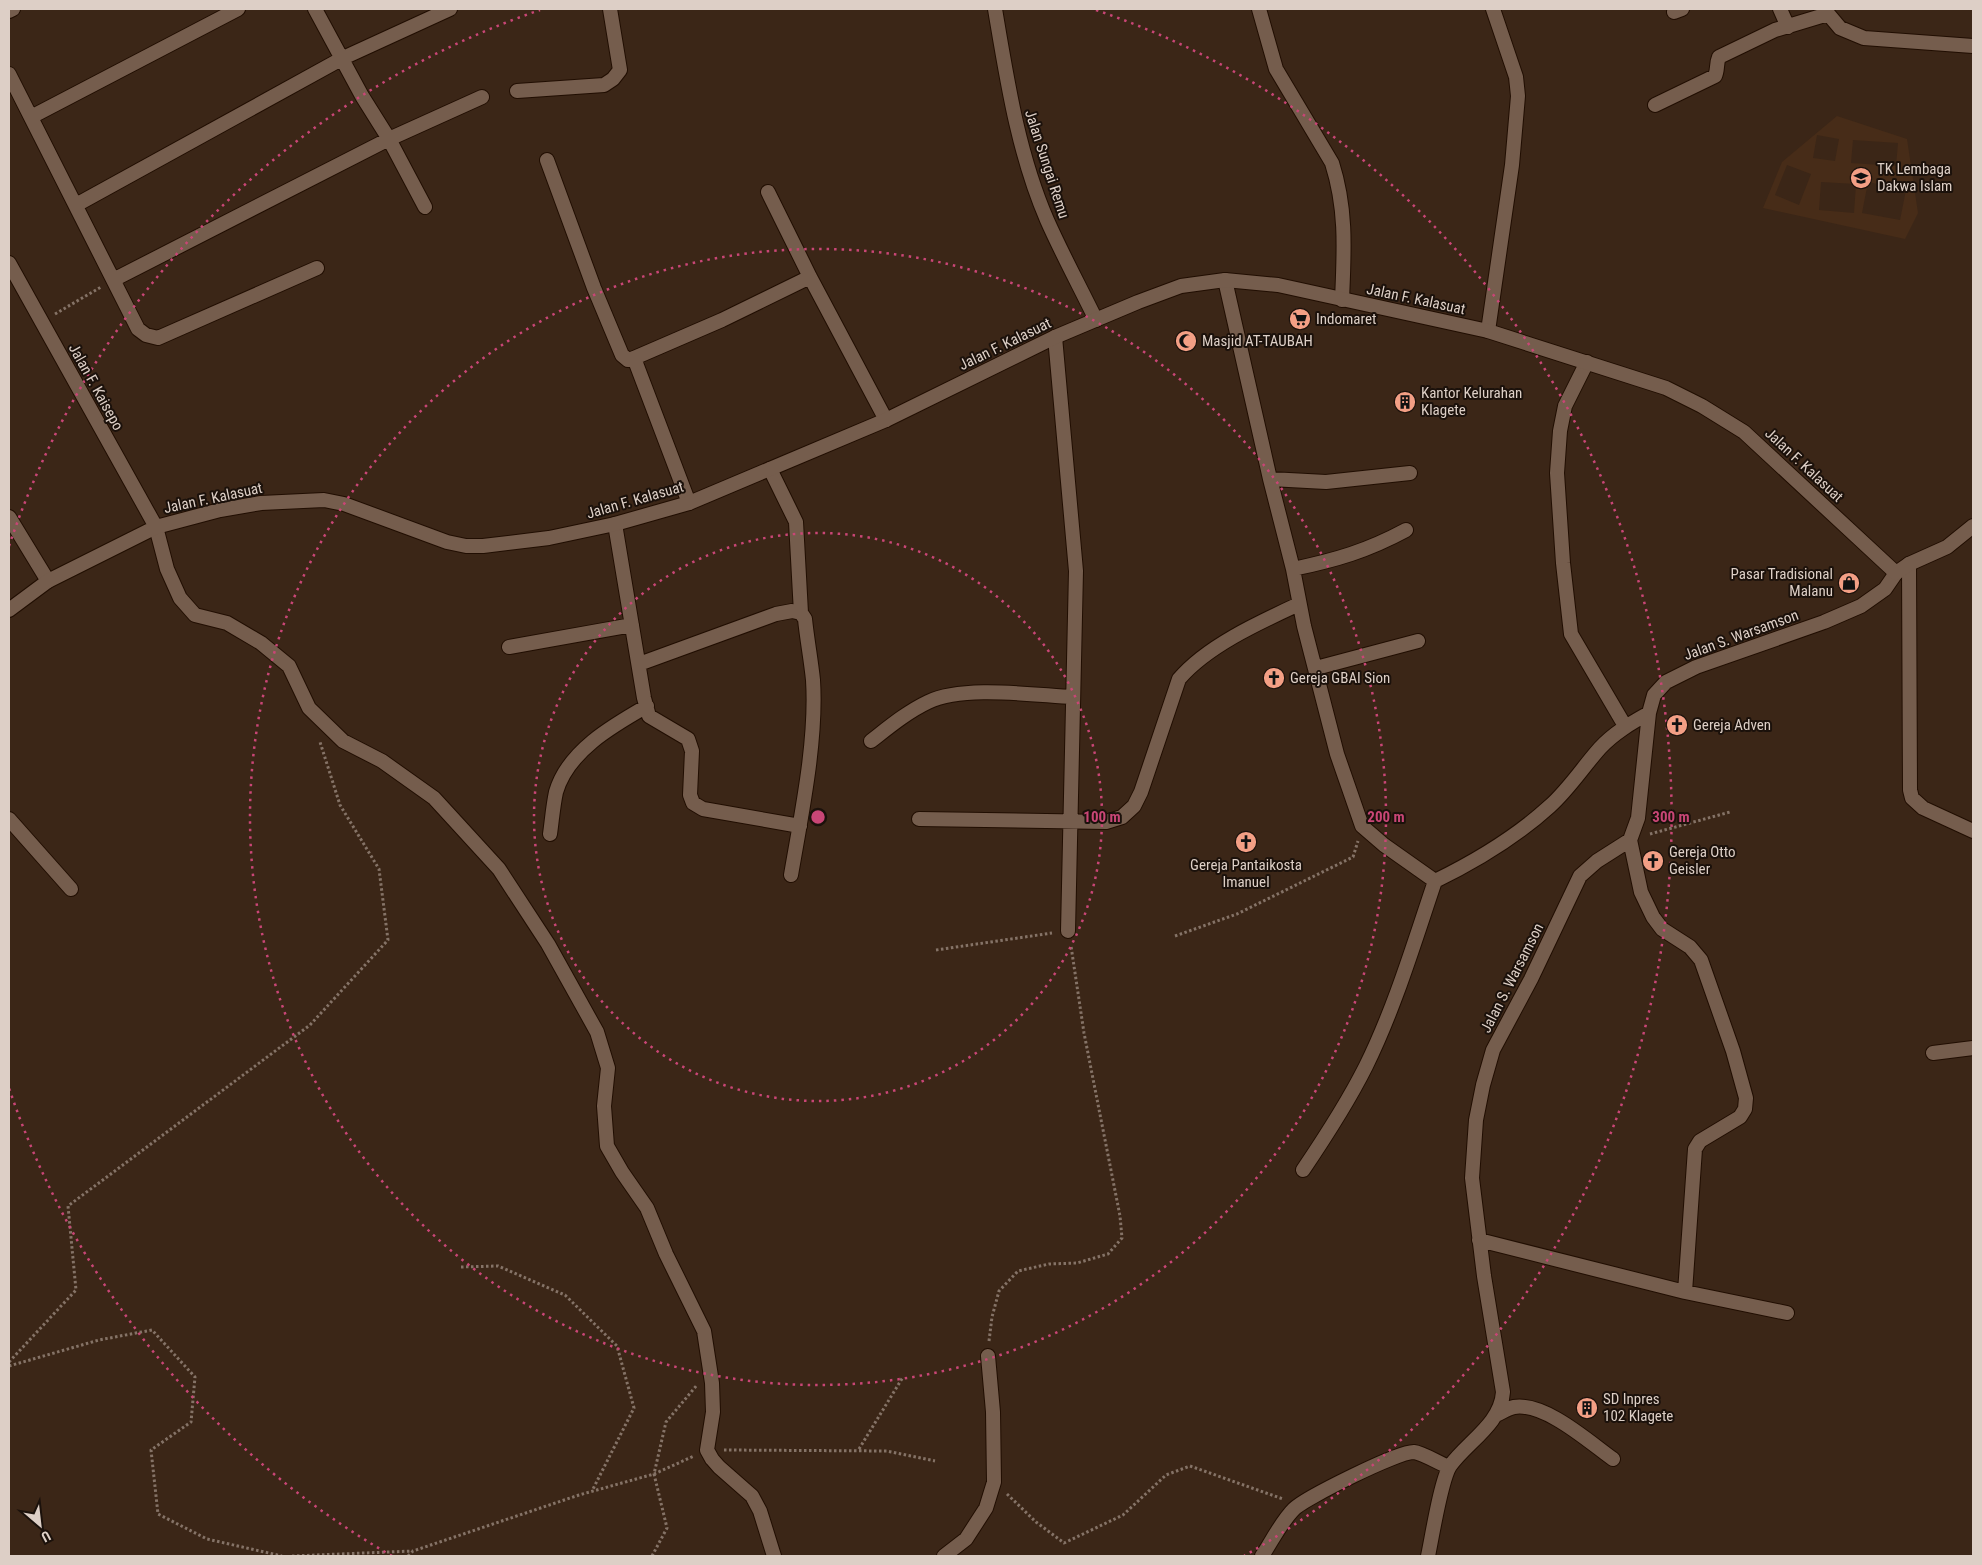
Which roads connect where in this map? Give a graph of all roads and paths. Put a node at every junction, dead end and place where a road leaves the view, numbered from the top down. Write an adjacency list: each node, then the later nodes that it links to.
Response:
1 (13, 9): 10 (street)
2 (238, 9): 19 (street)
3 (315, 9): 14 (street)
4 (450, 9): 14 (street)
5 (610, 9): 16 (street)
6 (995, 9): 31 (street, Jalan Sungai Remu)
7 (1259, 9): 30 (street)
8 (1493, 9): 33 (street)
9 (1780, 9): 12 (street)
10 (9, 11)
11 (1826, 11): 12 (street); 13 (street)
12 (1788, 27): 18 (street)
13 (1973, 46)
14 (343, 58): 20 (street); 23 (street)
15 (9, 74): 19 (street)
16 (517, 90)
17 (482, 97): 20 (street)
18 (1655, 105)
19 (31, 117): 23 (street)
20 (389, 139): 24 (street); 28 (street)
21 (547, 160): 35 (street)
22 (768, 192): 27 (street)
23 (76, 205): 28 (street)
24 (425, 207)
25 (9, 263): 32 (street, Jalan F. Kaisepo)
26 (317, 268): 28 (street)
27 (810, 277): 35 (street); 37 (street)
28 (115, 280): 32 (path)
29 (1225, 280): 30 (street, Jalan F. Kalasuat); 31 (street, Jalan F. Kalasuat); 40 (street)
30 (1342, 300): 33 (street, Jalan F. Kalasuat)
31 (1096, 320): 34 (street, Jalan F. Kalasuat)
32 (40, 322): 45 (street, Jalan F. Kaisepo)
33 (1488, 331): 36 (street, Jalan F. Kalasuat)
34 (1055, 337): 37 (street, Jalan F. Kalasuat); 59 (street)
35 (634, 358): 41 (street)
36 (1587, 362): 49 (street, Jalan F. Kalasuat); 62 (street)
37 (886, 420): 38 (street, Jalan F. Kalasuat)
38 (770, 469): 41 (street, Jalan F. Kalasuat); 53 (street)
39 (1410, 473): 40 (street)
40 (1270, 479): 48 (street)
41 (689, 502): 43 (street, Jalan F. Kalasuat)
42 (9, 517): 50 (street)
43 (615, 524): 45 (street, Jalan F. Kalasuat); 54 (street)
44 (1973, 526): 47 (street)
45 (156, 527): 50 (street, Jalan F. Kalasuat); 93 (street, Jalan F. Kaisepo)
46 (1406, 530): 48 (street)
47 (1909, 564): 49 (street); 71 (street)
48 (1293, 569): 51 (street)
49 (1896, 573): 61 (street, Jalan S. Warsamson)
50 (48, 581): 52 (street, Jalan F. Kalasuat)
51 (1299, 604): 58 (street); 68 (street)
52 (9, 610)
53 (801, 613): 57 (street); 69 (street)
54 (632, 625): 56 (street); 57 (street)
55 (1418, 641): 58 (street)
56 (509, 647)
57 (639, 664): 60 (street)
58 (1316, 668): 70 (street)
59 (1073, 697): 64 (street); 68 (street)
60 (647, 706): 69 (street); 72 (street)
61 (1649, 713): 62 (street); 73 (street, Jalan S. Warsamson)
62 (1624, 726): 75 (street)
63 (317, 734): 88 (path)
64 (871, 741)
65 (1730, 812): 73 (path)
66 (9, 819): 76 (street)
67 (919, 819): 68 (street)
68 (1072, 823): 77 (street)
69 (800, 826): 74 (street)
70 (1362, 826): 75 (street); 78 (path)
71 (1973, 831)
72 (550, 834)
73 (1630, 840): 83 (street, Jalan S. Warsamson); 85 (street)
74 (791, 875)
75 (1435, 881): 82 (street)
76 (71, 888)
77 (1068, 931): 79 (path); 87 (path)
78 (1175, 936)
79 (936, 950)
80 (1973, 1048): 81 (street)
81 (1933, 1053)
82 (1303, 1170)
83 (1479, 1240): 85 (street); 92 (street, Jalan S. Warsamson)
84 (461, 1268): 100 (path)
85 (1685, 1292): 86 (street)
86 (1787, 1313)
87 (988, 1356): 99 (street)
88 (9, 1362)
89 (9, 1366): 103 (path)
90 (903, 1377): 94 (path)
91 (701, 1379): 98 (path)
92 (1496, 1415): 95 (street); 97 (street, Jalan S. Warsamson)
93 (707, 1450): 94 (path); 98 (path); 107 (street)
94 (858, 1450): 96 (path)
95 (1613, 1459)
96 (935, 1462)
97 (1449, 1467): 101 (street); 110 (street, Jalan S. Warsamson)
98 (654, 1474): 100 (path); 106 (path)
99 (994, 1482): 101 (path); 108 (street)
100 (592, 1491): 102 (path)
101 (1295, 1508): 109 (street)
102 (413, 1551): 104 (path); 105 (path)
103 (282, 1556)
104 (292, 1556)
105 (408, 1556)
106 (652, 1556)
107 (774, 1556)
108 (944, 1556)
109 (1262, 1556)
110 (1428, 1556)

